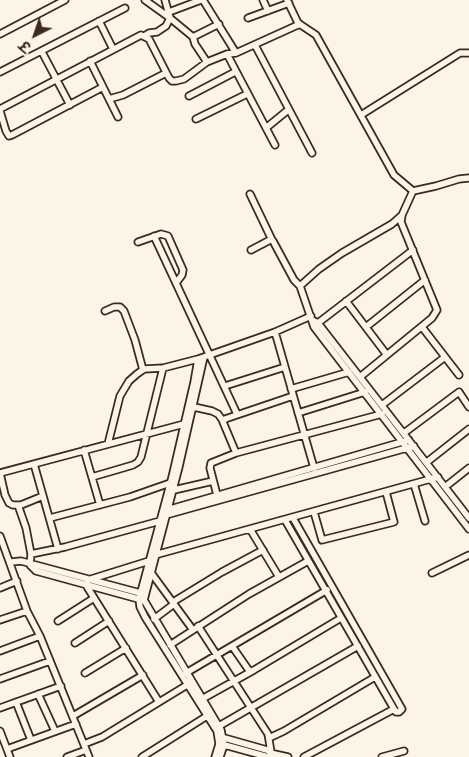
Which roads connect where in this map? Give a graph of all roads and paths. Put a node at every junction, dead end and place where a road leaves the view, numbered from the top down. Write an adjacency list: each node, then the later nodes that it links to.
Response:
1 (65, 0): 14 (street)
2 (145, 0): 9 (street)
3 (165, 0): 9 (street)
4 (202, 0): 9 (street); 12 (street)
5 (263, 0): 8 (street)
6 (288, 2): 8 (street); 13 (street)
7 (125, 8): 11 (street)
8 (268, 11): 10 (street)
9 (170, 15): 15 (street); 16 (street)
10 (248, 18)
11 (100, 21): 18 (street); 19 (street)
12 (219, 24): 16 (street); 20 (street)
13 (300, 24): 17 (street); 36 (street)
14 (0, 34)
15 (144, 36): 18 (street); 27 (street)
16 (193, 37): 24 (street)
17 (256, 45): 20 (street); 35 (street)
18 (113, 49): 23 (street)
19 (42, 52): 25 (street); 28 (street)
20 (236, 53): 22 (street)
21 (469, 53): 36 (street)
22 (227, 54): 24 (street); 26 (street)
23 (90, 61): 28 (street); 29 (street)
24 (207, 62): 27 (street)
25 (0, 72)
26 (235, 72): 30 (street); 31 (street)
27 (166, 73): 32 (street)
28 (57, 79): 33 (street); 34 (street)
29 (102, 87): 32 (street); 33 (street)
30 (247, 94): 38 (street); 39 (street)
31 (189, 96)
32 (109, 99): 37 (street)
33 (70, 105): 34 (street)
34 (0, 110)
35 (288, 110): 39 (street); 41 (street)
36 (361, 114): 43 (street)
37 (118, 116)
38 (196, 119)
39 (266, 128): 40 (street)
40 (275, 145)
41 (312, 154)
42 (469, 178): 43 (street)
43 (413, 191): 45 (street)
44 (250, 194): 47 (street)
45 (402, 215): 50 (street); 53 (street)
46 (154, 236): 48 (street); 52 (street); 52 (street)
47 (272, 240): 49 (street); 53 (street)
48 (138, 242)
49 (250, 250)
50 (413, 250): 51 (street); 54 (street)
51 (425, 280): 57 (street); 58 (street)
52 (176, 283): 60 (street)
53 (300, 286): 56 (street)
54 (346, 301): 56 (street); 57 (street)
55 (105, 311): 66 (street)
56 (314, 320): 59 (street); 67 (street); 69 (street)
57 (366, 327): 61 (street)
58 (422, 327): 61 (street); 62 (street)
59 (275, 332): 60 (street); 64 (street)
60 (211, 355): 63 (street); 70 (street)
61 (387, 355): 69 (street)
62 (445, 356): 68 (street); 74 (street)
63 (201, 358): 65 (street); 75 (street); 81 (street)
64 (286, 367): 70 (street); 71 (street)
65 (164, 368): 66 (street); 84 (street)
66 (143, 370): 87 (street)
67 (349, 372): 71 (street); 72 (street)
68 (460, 375)
69 (360, 377): 74 (street)
70 (224, 386): 78 (street)
71 (291, 389): 73 (street)
72 (365, 392): 77 (street); 79 (street)
73 (293, 396): 77 (street); 78 (street)
74 (382, 405): 83 (street)
75 (194, 407): 80 (street); 102 (street)
76 (469, 407): 83 (street)
77 (298, 413): 85 (street)
78 (237, 414): 80 (street)
79 (382, 414): 85 (street); 86 (street)
80 (224, 421): 90 (street)
81 (184, 424): 84 (street); 99 (street)
82 (469, 429): 91 (street)
83 (404, 433): 86 (street)
84 (146, 434): 87 (street); 96 (street)
85 (304, 435): 90 (street); 93 (street)
86 (406, 441): 88 (street); 93 (street)
87 (108, 444): 89 (street)
88 (411, 447): 91 (street); 97 (street); 110 (street)
89 (84, 450): 92 (street); 96 (street)
90 (236, 453): 98 (street)
91 (427, 462): 97 (street)
92 (34, 464): 95 (street); 105 (street)
93 (314, 468): 104 (street)
94 (469, 468): 101 (street)
95 (0, 473): 106 (street)
96 (92, 477): 107 (street)
97 (435, 478): 100 (street); 101 (street); 116 (street)
98 (213, 481): 102 (street); 104 (street)
99 (170, 483): 107 (street); 110 (street)
100 (414, 484): 103 (street); 115 (street)
101 (446, 487): 108 (street)
102 (174, 490): 110 (street)
103 (386, 492): 109 (street); 109 (street)
104 (217, 495): 110 (street)
105 (43, 496): 106 (street); 111 (street)
106 (18, 505): 121 (street)
107 (100, 505): 111 (street)
108 (467, 510): 113 (street)
109 (314, 512): 112 (street)
110 (164, 514): 119 (street); 123 (street); 123 (street)
111 (50, 518): 119 (street)
112 (293, 518): 114 (street); 132 (street)
113 (469, 518)
114 (285, 520): 117 (street); 124 (street)
115 (426, 521)
116 (469, 528)
117 (250, 529): 120 (street); 123 (street)
118 (0, 536): 125 (street)
119 (58, 549): 121 (street)
120 (262, 550): 129 (street); 137 (street)
121 (31, 554): 126 (street)
122 (469, 555): 127 (street)
123 (152, 557): 128 (street); 131 (street); 135 (street)
124 (308, 561): 129 (street); 134 (street)
125 (11, 562): 126 (street); 130 (street)
126 (30, 565): 131 (street)
127 (432, 573)
128 (152, 574): 135 (street); 137 (street)
129 (279, 578): 144 (street)
130 (17, 581): 133 (street); 138 (street)
131 (87, 582): 135 (street); 136 (street)
132 (332, 587): 134 (street); 169 (street)
133 (0, 588)
134 (325, 591): 139 (street); 148 (street)
135 (143, 597): 140 (street); 161 (street)
136 (94, 598): 142 (street); 143 (street)
137 (174, 603): 140 (street); 144 (street)
138 (27, 611): 141 (street); 145 (street)
139 (341, 618): 149 (street); 154 (street)
140 (154, 619): 147 (street)
141 (0, 620)
142 (58, 621)
143 (109, 621): 146 (street); 150 (street)
144 (196, 628): 147 (street); 152 (street)
145 (40, 636): 151 (street); 153 (street)
146 (75, 643)
147 (170, 645): 156 (street)
148 (232, 646): 152 (street); 154 (street)
149 (358, 646): 158 (street); 168 (street)
150 (126, 648): 155 (street); 157 (street)
151 (0, 651)
152 (217, 655): 156 (street); 160 (street)
153 (50, 661): 159 (street); 162 (street)
154 (250, 672): 160 (street)
155 (84, 673)
156 (186, 673): 164 (street)
157 (142, 675): 166 (street); 170 (street)
158 (375, 677): 169 (street); 177 (street)
159 (0, 679)
160 (234, 681): 164 (street); 168 (street)
161 (187, 685): 166 (street); 171 (street)
162 (61, 686): 163 (street); 170 (street)
163 (38, 694): 165 (street); 175 (street)
164 (202, 699): 173 (street)
165 (16, 702): 167 (street); 178 (street)
166 (159, 702): 181 (street)
167 (0, 708)
168 (251, 708): 173 (street); 177 (street)
169 (394, 709): 191 (street)
170 (73, 716): 172 (street)
171 (208, 716): 176 (street); 183 (street)
172 (76, 724): 175 (street); 181 (street)
173 (219, 726): 176 (street)
174 (0, 731): 180 (street)
175 (55, 731): 178 (street)
176 (221, 737): 179 (street); 184 (street)
177 (269, 738): 184 (street)
178 (31, 740): 180 (street)
179 (221, 744): 184 (street); 189 (street)
180 (4, 746): 185 (street)
181 (85, 747): 186 (street); 187 (street)
182 (404, 751): 192 (street)
183 (150, 755): 188 (street)
184 (270, 756): 190 (street)
185 (10, 757)
186 (66, 757)
187 (89, 757)
188 (142, 757)
189 (216, 757)
190 (288, 757)
191 (304, 757)
192 (382, 757)

